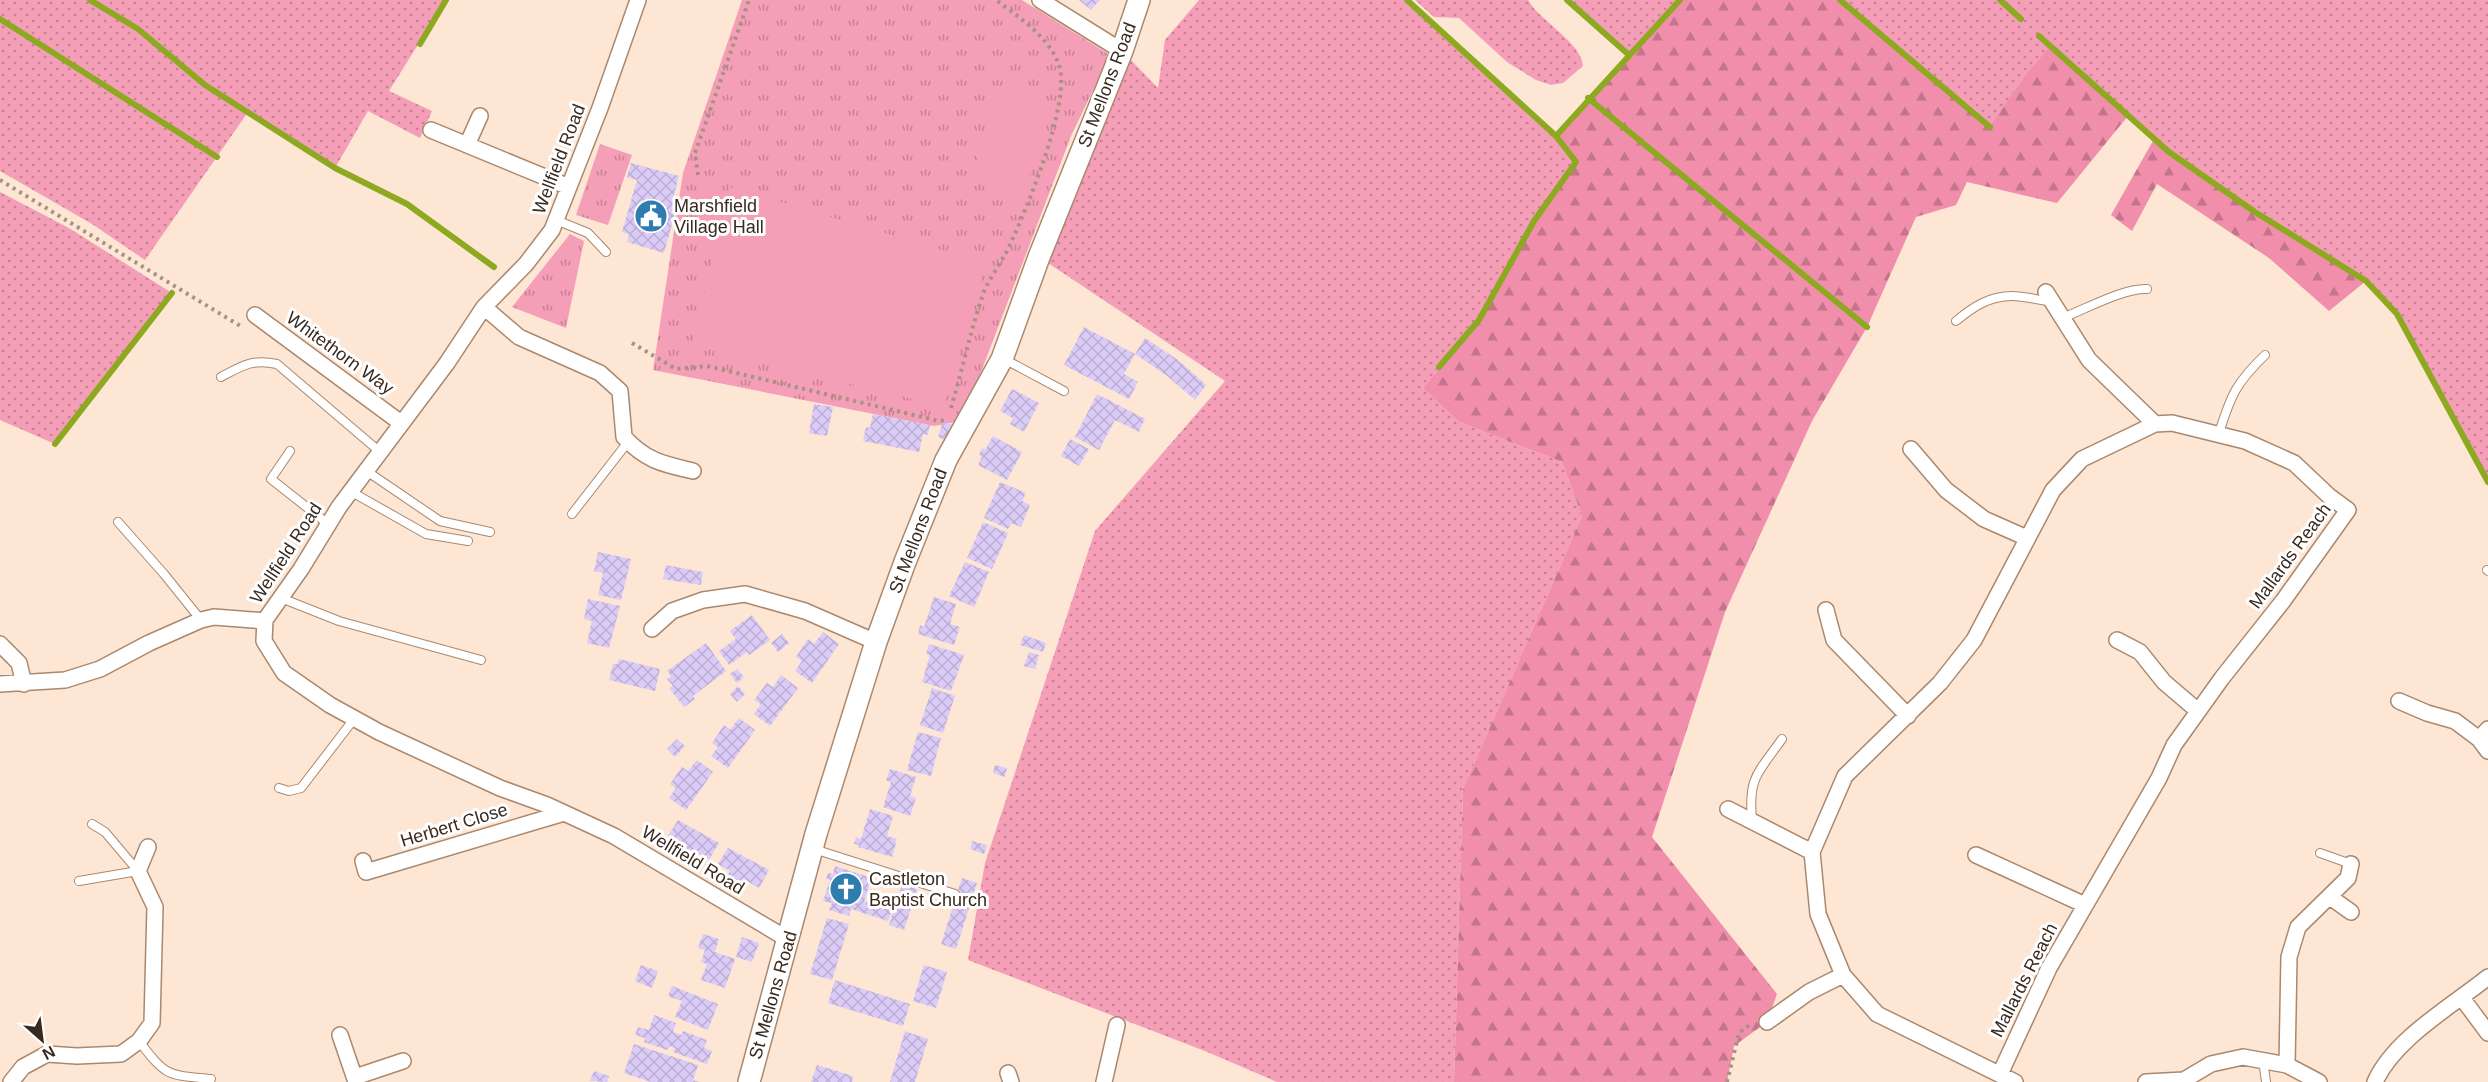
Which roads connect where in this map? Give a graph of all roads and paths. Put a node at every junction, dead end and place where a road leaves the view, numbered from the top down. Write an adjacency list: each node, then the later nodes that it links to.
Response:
1 (638, 0): 12 (street, Wellfield Road)
2 (749, 0): 10 (path)
3 (996, 0): 21 (path)
4 (1040, 0): 6 (street)
5 (1139, 0): 6 (street, St Mellons Road)
6 (1122, 51): 23 (street, St Mellons Road)
7 (480, 116): 9 (street)
8 (430, 130): 9 (street)
9 (467, 145): 12 (street)
10 (698, 175)
11 (0, 180): 18 (path)
12 (569, 187): 13 (street, Wellfield Road)
13 (556, 220): 14 (lane); 17 (street, Wellfield Road)
14 (606, 252)
15 (2147, 289): 19 (lane)
16 (2049, 296): 19 (street); 20 (lane)
17 (484, 307): 26 (street, Wellfield Road); 29 (street)
18 (255, 315): 26 (street, Whitethorn Way)
19 (2062, 318): 27 (street)
20 (1956, 321)
21 (632, 343)
22 (2265, 355): 28 (lane)
23 (1002, 358): 25 (lane); 48 (street, St Mellons Road)
24 (221, 377): 32 (lane)
25 (1064, 391)
26 (401, 423): 32 (street, Wellfield Road)
27 (2155, 424): 28 (street, Mallards Reach); 40 (street, Mallards Reach)
28 (2219, 433): 54 (street, Mallards Reach)
29 (628, 442): 34 (street); 36 (lane)
30 (1911, 449): 40 (street)
31 (290, 451): 38 (lane)
32 (379, 451): 33 (street, Wellfield Road)
33 (365, 470): 35 (street, Wellfield Road); 39 (lane)
34 (693, 471)
35 (350, 492): 38 (street, Wellfield Road); 41 (lane)
36 (572, 514)
37 (118, 522): 44 (lane)
38 (328, 524): 42 (street, Wellfield Road)
39 (490, 532)
40 (2027, 538): 55 (street, Mallards Reach)
41 (468, 541)
42 (281, 598): 45 (street, Wellfield Road); 50 (lane)
43 (1826, 610): 55 (street)
44 (201, 620): 45 (street); 52 (street)
45 (265, 621): 56 (street, Wellfield Road)
46 (652, 629): 48 (street)
47 (2116, 640): 54 (street)
48 (876, 642): 65 (street, St Mellons Road)
49 (0, 644): 52 (street)
50 (481, 660)
51 (0, 684): 52 (street)
52 (24, 684)
53 (2399, 702): 58 (street)
54 (2198, 711): 75 (street, Mallards Reach)
55 (1908, 716): 66 (street, Mallards Reach)
56 (354, 718): 59 (lane); 61 (street, Wellfield Road)
57 (1782, 739): 62 (lane)
58 (2485, 740)
59 (279, 788)
60 (1728, 809): 62 (street)
61 (564, 813): 69 (street, Herbert Close); 77 (street, Wellfield Road)
62 (1752, 822): 66 (street)
63 (92, 824): 71 (lane)
64 (148, 847): 71 (street)
65 (812, 848): 73 (lane); 77 (street, St Mellons Road)
66 (1812, 852): 78 (street, Mallards Reach)
67 (2320, 853): 70 (lane)
68 (1976, 855): 75 (street)
69 (363, 861)
70 (2351, 864): 74 (street)
71 (138, 871): 72 (lane); 85 (street)
72 (79, 881)
73 (955, 894)
74 (2330, 897): 76 (street); 88 (street)
75 (2085, 905): 89 (street, Mallards Reach)
76 (2351, 912)
77 (789, 940): 93 (street, St Mellons Road)
78 (1843, 975): 81 (street); 89 (street, Mallards Reach)
79 (2488, 977): 80 (street)
80 (2462, 998): 83 (street); 100 (street)
81 (1767, 1022): 95 (path)
82 (1117, 1026): 94 (street)
83 (2488, 1033)
84 (340, 1035): 91 (street)
85 (139, 1041): 90 (lane); 92 (street)
86 (403, 1060): 91 (street)
87 (2264, 1060): 88 (street); 97 (street); 98 (lane)
88 (2287, 1065): 99 (street)
89 (2000, 1074): 96 (street, Mallards Reach)
90 (211, 1079)
91 (355, 1080)
92 (11, 1082)
93 (749, 1082)
94 (1104, 1082)
95 (1727, 1082)
96 (2015, 1082)
97 (2146, 1082)
98 (2266, 1082)
99 (2319, 1082)
100 (2375, 1082)

